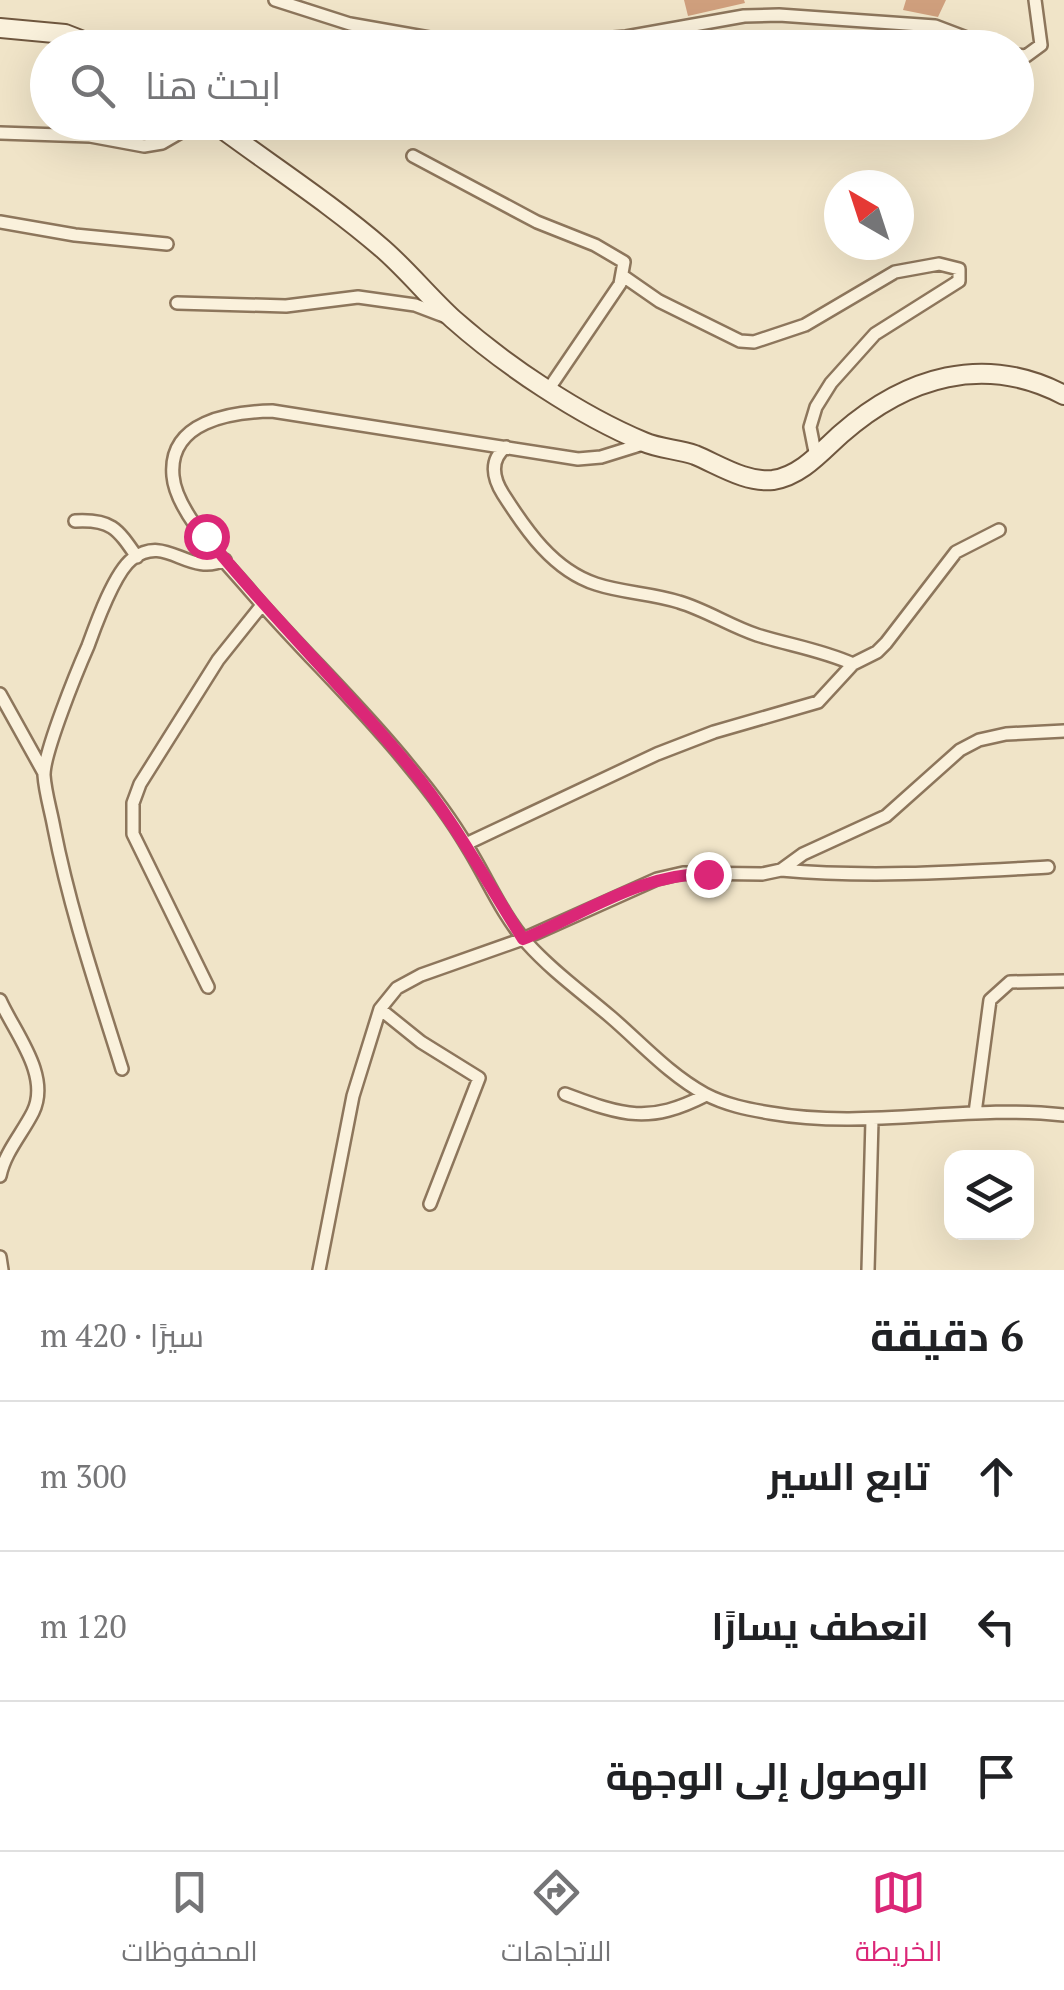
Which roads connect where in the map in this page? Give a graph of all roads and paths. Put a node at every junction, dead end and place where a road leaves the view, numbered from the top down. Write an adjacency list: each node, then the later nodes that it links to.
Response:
1 (275, 0): 4 (street)
2 (1034, 0): 8 (street)
3 (0, 28): 7 (main road)
4 (382, 30)
5 (665, 30): 6 (street)
6 (945, 30)
7 (30, 31)
8 (1034, 50)
9 (0, 133): 10 (street)
10 (30, 134)
11 (112, 140): 12 (street)
12 (167, 140)
13 (237, 140): 19 (main road)
14 (413, 156): 17 (street)
15 (0, 222): 16 (street)
16 (167, 244)
17 (623, 276): 20 (street); 24 (street)
18 (176, 303): 19 (street)
19 (453, 319): 20 (main road)
20 (548, 390): 22 (main road)
21 (1064, 395): 24 (main road)
22 (646, 443): 23 (street); 24 (main road)
23 (506, 447): 28 (street); 30 (street)
24 (816, 457)
25 (75, 521): 27 (street)
26 (999, 530): 30 (street)
27 (137, 557): 28 (street); 33 (street)
28 (225, 560): 29 (street)
29 (262, 604): 34 (street); 39 (street)
30 (852, 664): 34 (street)
31 (0, 694): 33 (street)
32 (1064, 730): 36 (street)
33 (44, 773): 42 (street)
34 (466, 844): 37 (street)
35 (1048, 866): 36 (street)
36 (781, 870): 37 (street)
37 (523, 939): 41 (street); 44 (street)
38 (1064, 980): 45 (street)
39 (208, 987)
40 (0, 1000): 48 (street)
41 (380, 1009): 49 (street); 52 (street)
42 (122, 1069)
43 (565, 1094): 44 (street)
44 (706, 1095): 47 (street)
45 (975, 1113): 46 (street); 47 (street)
46 (1064, 1115)
47 (872, 1120): 53 (street)
48 (0, 1176)
49 (430, 1204)
50 (0, 1257): 51 (street)
51 (2, 1270)
52 (319, 1270)
53 (868, 1270)

